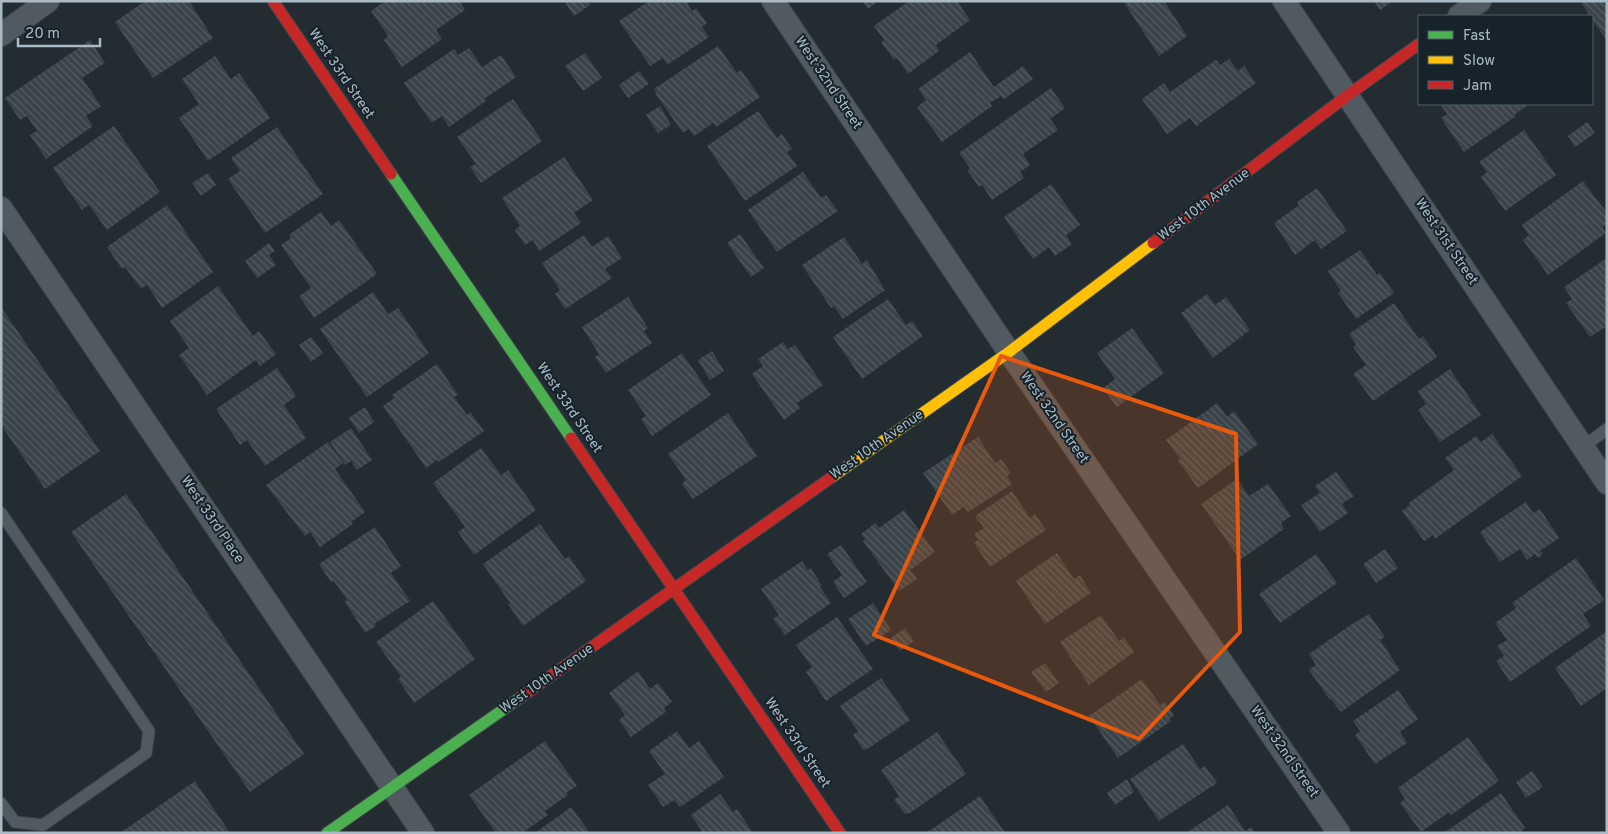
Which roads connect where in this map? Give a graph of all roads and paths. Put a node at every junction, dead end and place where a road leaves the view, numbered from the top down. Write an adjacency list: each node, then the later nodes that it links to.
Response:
1 (48, 1): 7 (street)
2 (273, 1): 16 (street, West 33rd Street)
3 (773, 1): 11 (street, West 32nd Street)
4 (1284, 1): 9 (street, West 31st Street)
5 (1480, 1): 6 (street)
6 (1460, 15)
7 (1, 35)
8 (1418, 45): 9 (street, West 10th Avenue)
9 (1348, 95): 11 (street, West 10th Avenue); 13 (street, West 31st Street)
10 (1, 208): 17 (street, West 33rd Place)
11 (1009, 352): 16 (street, West 10th Avenue); 22 (street, West 32nd Street)
12 (1607, 430): 13 (lane)
13 (1583, 447): 14 (street, West 31st Street)
14 (1607, 483)
15 (1, 513): 18 (lane)
16 (674, 588): 17 (street, West 10th Avenue); 21 (street, West 33rd Street)
17 (393, 788): 19 (street, West 10th Avenue); 20 (street, West 33rd Place)
18 (1, 803)
19 (327, 833)
20 (423, 833)
21 (840, 833)
22 (1339, 833)

